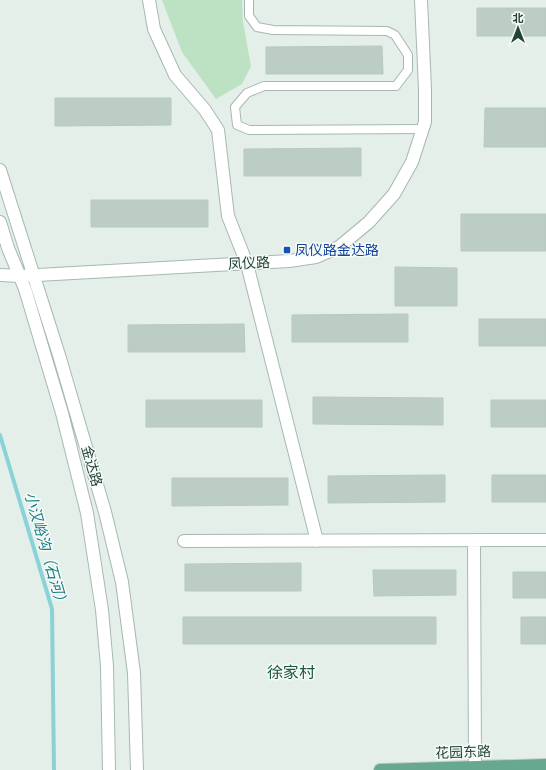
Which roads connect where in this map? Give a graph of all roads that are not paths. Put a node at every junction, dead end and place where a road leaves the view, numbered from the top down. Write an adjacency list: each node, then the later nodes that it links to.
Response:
1 (149, 0): 7 (street)
2 (249, 0): 4 (lane)
3 (421, 0): 4 (street, 凤仪路)
4 (422, 129): 7 (street, 凤仪路)
5 (0, 170): 9 (street, 金达路)
6 (0, 222): 10 (street, 金达路)
7 (247, 264): 9 (street, 凤仪路); 13 (street)
8 (0, 275): 10 (street, 凤仪路)
9 (33, 275): 10 (street, 凤仪路); 18 (street, 金达路)
10 (20, 276): 17 (street, 金达路)
11 (546, 540): 14 (street)
12 (184, 541): 13 (street)
13 (317, 541): 14 (street)
14 (474, 541): 16 (street)
15 (546, 765): 16 (main road, 花园东路)
16 (475, 767): 19 (main road, 花园东路)
17 (109, 770)
18 (137, 770)
19 (380, 770)

